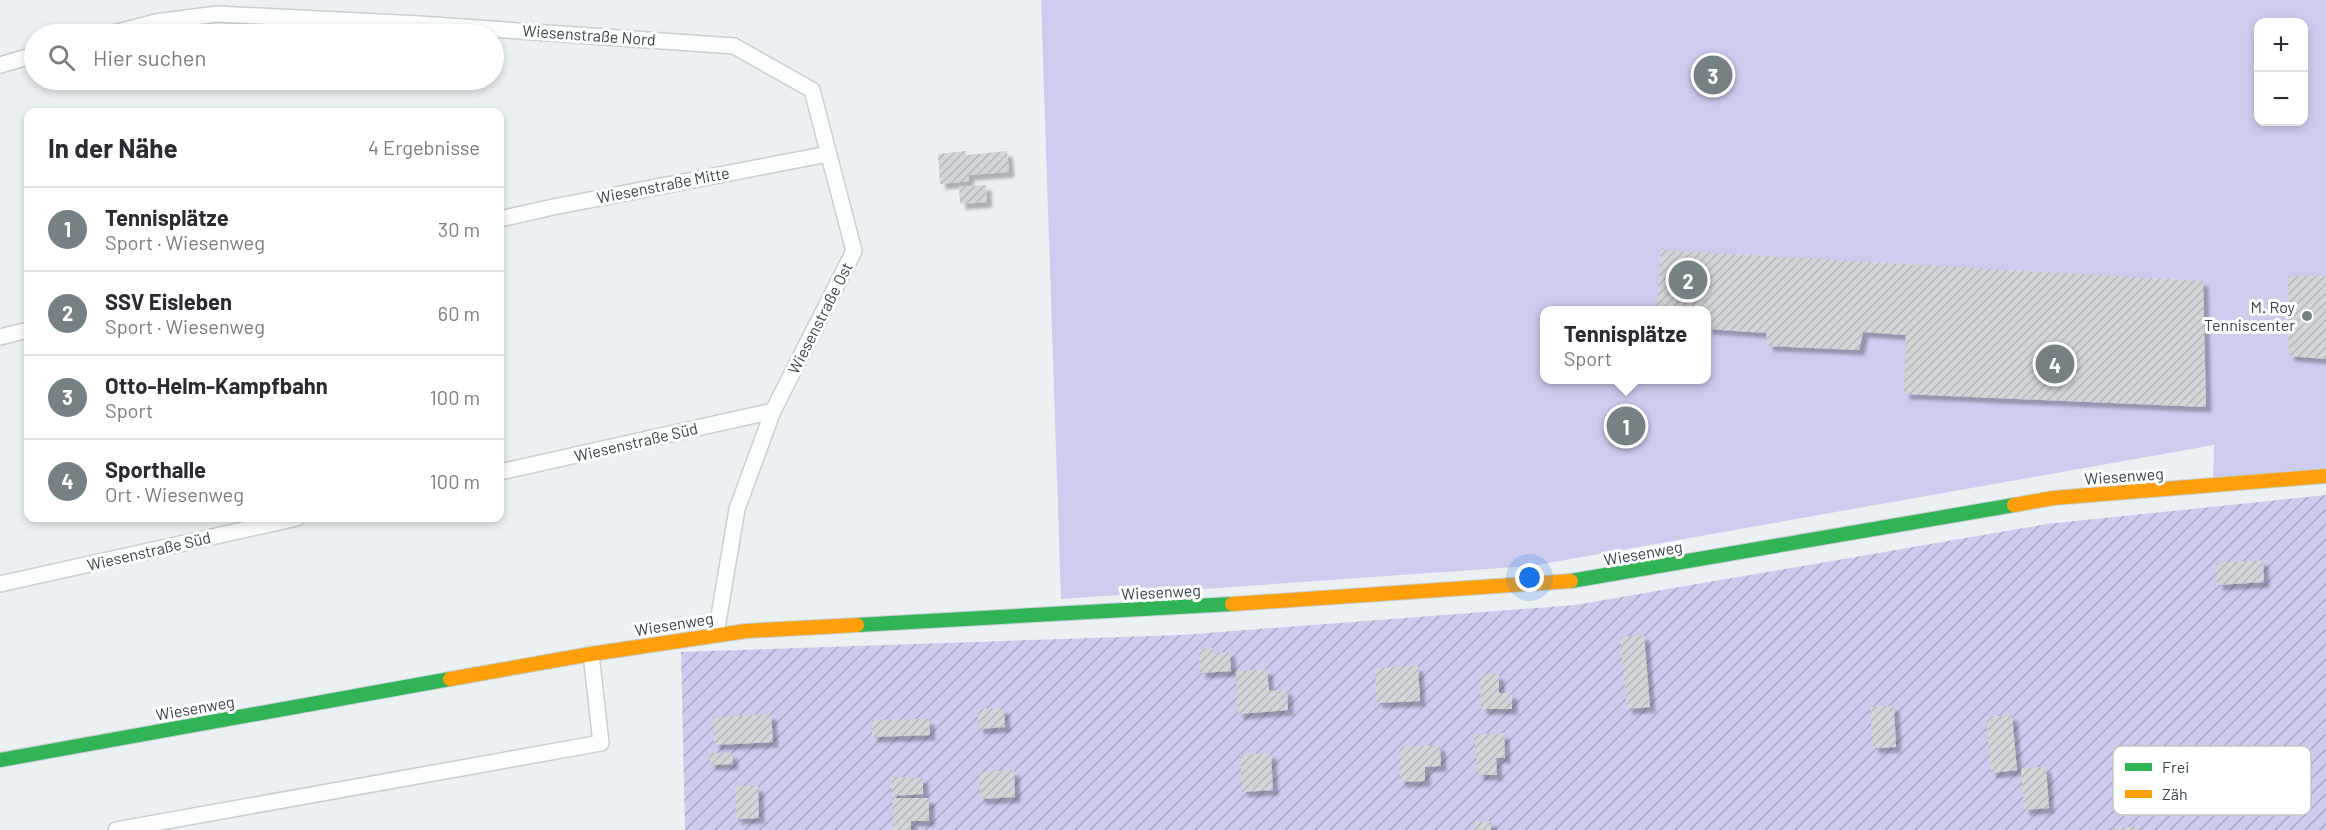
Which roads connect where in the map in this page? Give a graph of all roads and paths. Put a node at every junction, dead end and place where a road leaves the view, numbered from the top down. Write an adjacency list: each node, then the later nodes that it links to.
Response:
1 (148, 24): 2 (lane, Wiesenstraße Nord)
2 (406, 24)
3 (504, 30): 6 (lane, Wiesenstraße Nord)
4 (24, 58): 5 (lane)
5 (0, 65)
6 (828, 154): 7 (lane, Wiesenstraße Mitte); 10 (lane, Wiesenstraße Ost)
7 (504, 218)
8 (24, 331): 9 (lane)
9 (0, 337)
10 (773, 411): 11 (lane, Wiesenstraße Süd); 15 (lane, Wiesenstraße Ost)
11 (504, 471)
12 (2326, 476): 15 (street, Wiesenweg)
13 (279, 522): 14 (lane, Wiesenstraße Süd)
14 (0, 584)
15 (716, 634): 16 (street, Wiesenweg)
16 (591, 654): 17 (street, Wiesenweg); 18 (lane)
17 (0, 760)
18 (116, 830)

